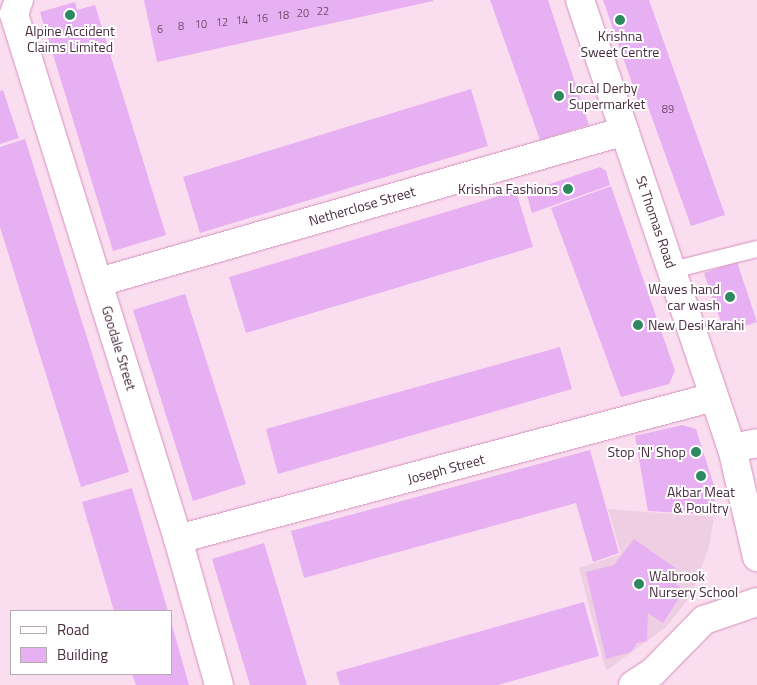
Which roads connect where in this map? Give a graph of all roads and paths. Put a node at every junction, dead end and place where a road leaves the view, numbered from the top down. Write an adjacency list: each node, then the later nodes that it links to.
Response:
1 (580, 0): 3 (street, St Thomas Road)
2 (16, 7): 6 (street, Goodale Street)
3 (625, 131): 5 (street, St Thomas Road); 6 (street, Netherclose Street)
4 (757, 249): 5 (lane)
5 (672, 270): 7 (street, St Thomas Road)
6 (99, 282): 9 (street, Goodale Street)
7 (714, 397): 8 (street, St Thomas Road); 9 (street, Joseph Street)
8 (744, 445): 10 (street, St Thomas Road)
9 (178, 539): 12 (street, Goodale Street)
10 (757, 557)
11 (757, 602): 13 (street)
12 (219, 685)
13 (634, 685)

